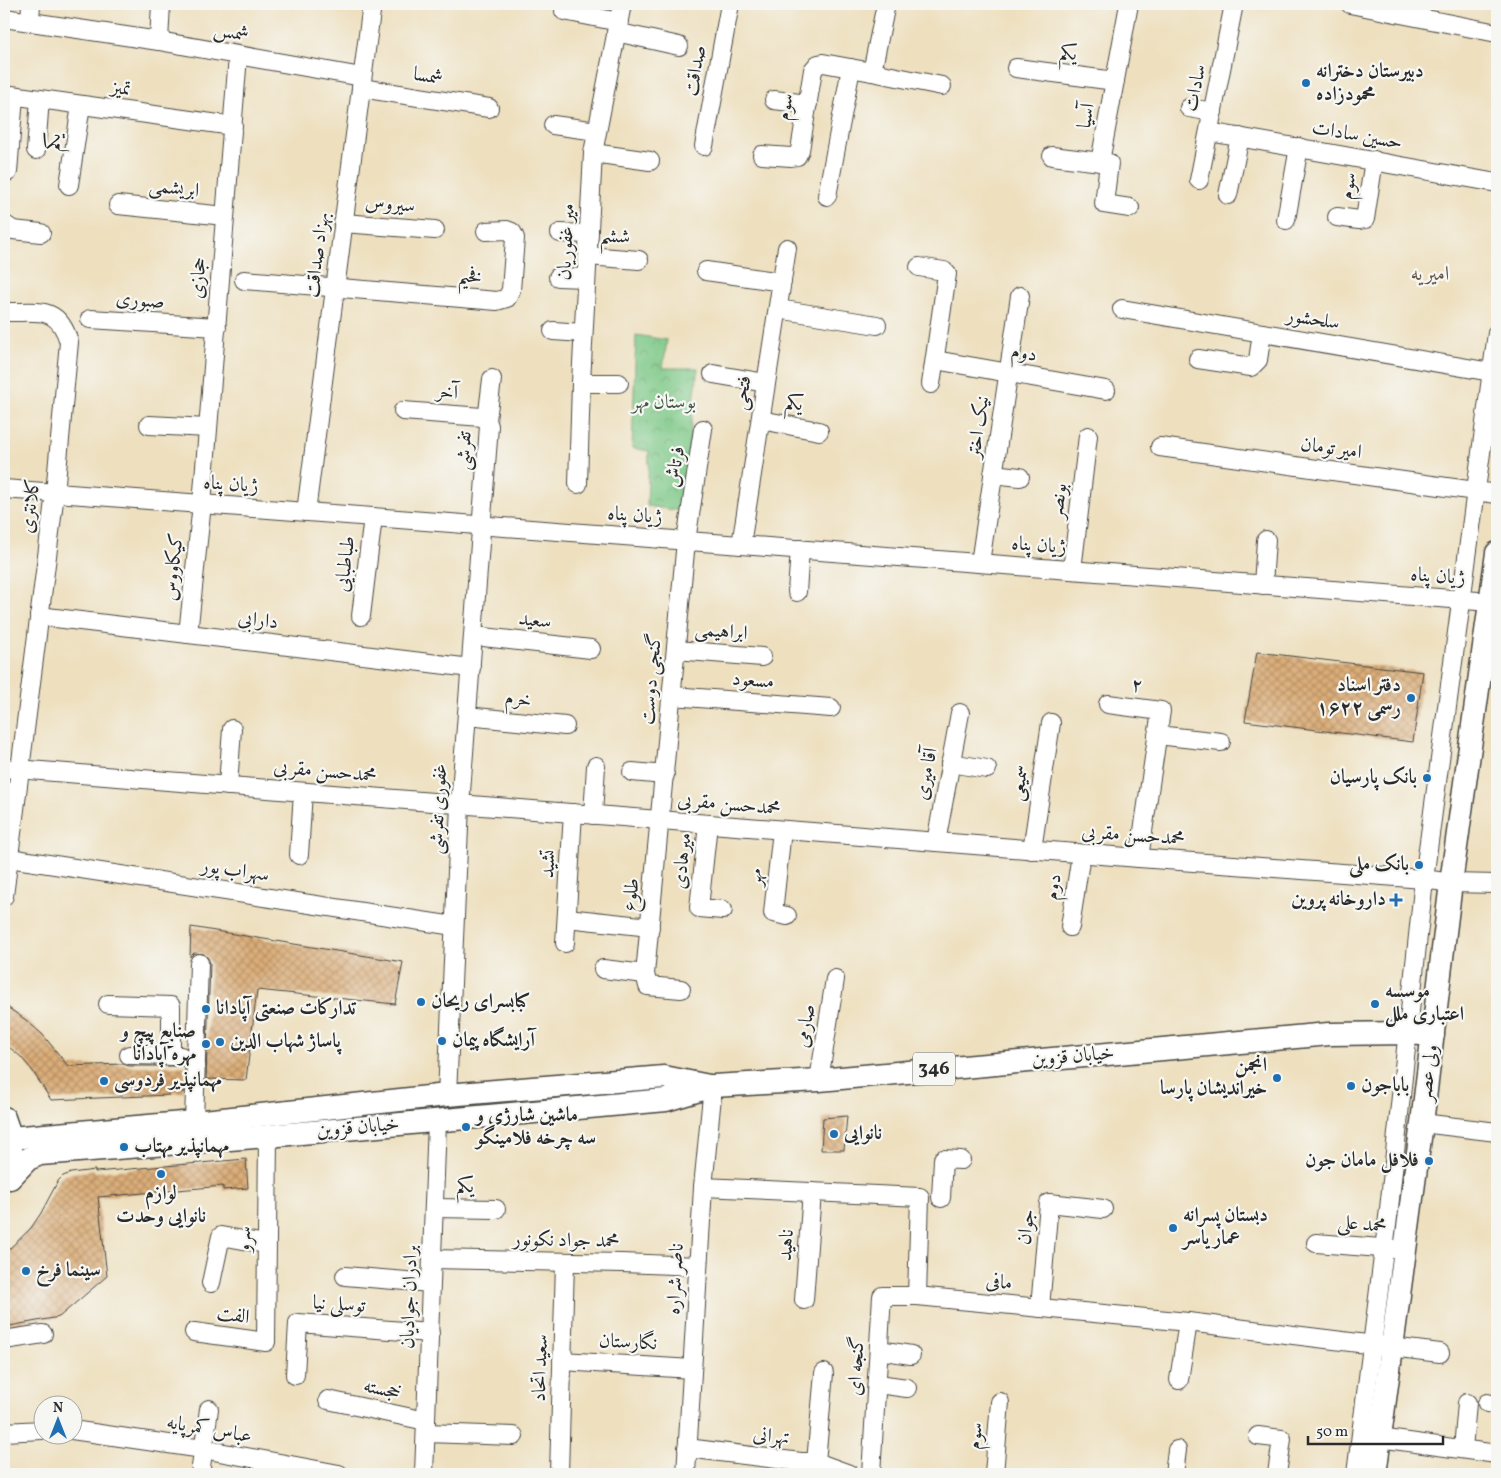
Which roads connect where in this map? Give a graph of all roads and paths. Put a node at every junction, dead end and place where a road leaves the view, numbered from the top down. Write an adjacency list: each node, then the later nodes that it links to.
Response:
1 (162, 4): 15 (street)
2 (372, 4): 22 (street, بهزاد صداقت)
3 (622, 4): 13 (street, میر غفوریان)
4 (730, 4): 37 (street, صداقت)
5 (886, 4): 20 (street)
6 (1129, 4): 21 (street, آسیا)
7 (1234, 4): 31 (street, سادات)
8 (1350, 4): 11 (street)
9 (564, 11): 13 (street)
10 (30, 12): 12 (street, شمس); 15 (street, شمس)
11 (1438, 12): 14 (street)
12 (4, 18)
13 (617, 27): 16 (street); 34 (street, میر غفوریان)
14 (1497, 32)
15 (159, 41): 17 (street, شمس)
16 (679, 46)
17 (238, 56): 22 (street, شمس); 33 (street, حجازی)
18 (850, 68): 20 (street); 27 (street, سوم); 51 (street)
19 (1016, 68): 21 (street, یکم)
20 (872, 72): 23 (street)
21 (1115, 81): 45 (street, آسیا)
22 (362, 83): 29 (street, شمسا); 57 (street, بهزاد صداقت)
23 (942, 86)
24 (9, 95): 25 (street, تمیز); 46 (street)
25 (40, 99): 28 (street, تمیز); 39 (street)
26 (774, 100): 27 (street)
27 (808, 104): 41 (street, سوم)
28 (81, 105): 33 (street, تمیز); 49 (street, یکم)
29 (489, 108)
30 (1189, 108): 31 (street)
31 (1213, 112): 35 (street, سادات)
32 (553, 125): 34 (street)
33 (233, 126): 54 (street, حجازی)
34 (597, 131): 40 (street, میر غفوریان)
35 (1209, 132): 36 (street, حسین سادات); 47 (street, سادات)
36 (1240, 137): 38 (street, حسین سادات); 50 (street)
37 (704, 146)
38 (1299, 147): 43 (street, حسین سادات); 56 (street)
39 (36, 150)
40 (593, 153): 44 (street); 63 (street, میر غفوریان)
41 (762, 155)
42 (1052, 156): 45 (street)
43 (1374, 160): 48 (street, حسین سادات); 55 (street, سوم)
44 (650, 161)
45 (1100, 162): 53 (street)
46 (8, 172)
47 (1199, 180)
48 (1497, 183)
49 (69, 184)
50 (1228, 195)
51 (827, 196)
52 (118, 205): 54 (street, ابریشمی)
53 (1130, 208)
54 (225, 216): 80 (street, حجازی)
55 (1337, 217)
56 (1286, 220)
57 (343, 223): 59 (street, سیروس); 73 (street, بهزاد صداقت)
58 (4, 224): 61 (street)
59 (435, 230)
60 (486, 231): 73 (street, فخیم)
61 (41, 233)
62 (560, 233): 63 (street)
63 (589, 234): 65 (street, میر غفوریان)
64 (788, 248): 72 (street, فتحی)
65 (588, 256): 66 (street, ششم); 70 (street, میر غفوریان)
66 (639, 260)
67 (920, 267): 86 (street)
68 (706, 271): 72 (street)
69 (558, 277): 70 (street)
70 (586, 278): 82 (street, میر غفوریان)
71 (244, 280): 73 (street)
72 (782, 282): 75 (street, فتحی)
73 (335, 288): 113 (street, بهزاد صداقت)
74 (1020, 296): 88 (street, نیک اختر)
75 (778, 309): 79 (street); 93 (street, فتحی)
76 (1122, 309): 83 (street, سلحشور)
77 (4, 312): 110 (street, کلانتری)
78 (90, 319): 80 (street, صبوری)
79 (877, 325)
80 (216, 327): 100 (street, حجازی)
81 (552, 331): 82 (street)
82 (584, 333): 91 (street, میر غفوریان)
83 (1262, 333): 85 (street); 87 (street, سلحشور)
84 (1497, 333): 87 (street)
85 (1198, 359)
86 (935, 360): 88 (street, دوم); 94 (street)
87 (1494, 372): 109 (street)
88 (1008, 373): 95 (street, دوم); 105 (street, نیک اختر)
89 (713, 374): 93 (street)
90 (492, 379): 97 (street, تفرشی)
91 (581, 383): 92 (street); 107 (street, میر غفوریان)
92 (619, 383)
93 (766, 384): 98 (street, فتحی)
94 (931, 384)
95 (1106, 390)
96 (403, 412): 97 (street, آخر)
97 (487, 420): 115 (street, تفرشی)
98 (760, 420): 102 (street, یکم); 118 (street, فتحی)
99 (149, 425): 100 (street)
100 (208, 428): 112 (street, حجازی)
101 (703, 429): 117 (street, فرتاش)
102 (819, 431)
103 (1088, 436): 122 (street, بونصر)
104 (1160, 447): 109 (street, امیر تومان)
105 (993, 474): 106 (street); 121 (street, نیک اختر)
106 (1020, 477)
107 (578, 484)
108 (4, 489): 110 (street, ژیان پناه)
109 (1476, 490): 111 (street, امیر تومان); 125 (street)
110 (55, 493): 112 (street, ژیان پناه); 127 (street, کلانتری)
111 (1497, 494)
112 (202, 504): 113 (street, ژیان پناه); 129 (street, کیکاووس)
113 (306, 512): 114 (street, ژیان پناه)
114 (374, 517): 115 (street, ژیان پناه); 128 (street, طباطبایی)
115 (483, 525): 117 (street, ژیان پناه); 130 (street, غفوری تفرشی)
116 (1266, 540): 123 (street)
117 (686, 541): 118 (street, ژیان پناه); 132 (street, گنجی دوست)
118 (741, 545): 119 (street, ژیان پناه)
119 (800, 549): 121 (street, ژیان پناه); 124 (street)
120 (1497, 553): 126 (main road, ولی عصر)
121 (980, 563): 122 (street, ژیان پناه)
122 (1072, 570): 123 (street, ژیان پناه)
123 (1263, 585): 125 (street, ژیان پناه)
124 (797, 592)
125 (1460, 600): 126 (street, ژیان پناه); 165 (street)
126 (1491, 602): 166 (main road, ولی عصر)
127 (39, 616): 129 (street, دارابی); 147 (street, کلانتری)
128 (362, 616)
129 (188, 634): 134 (street, دارابی)
130 (474, 636): 131 (street, سعید); 134 (street, غفوری تفرشی)
131 (591, 649)
132 (676, 650): 133 (street, ابراهیمی); 135 (street, گنجی دوست)
133 (762, 657)
134 (471, 668): 139 (street, غفوری تفرشی)
135 (672, 696): 137 (street, مسعود); 150 (street, گنجی دوست)
136 (1108, 704): 143 (street, ۲)
137 (831, 708)
138 (960, 713): 145 (street, آقا میری)
139 (467, 716): 141 (street, خرم); 153 (street, غفوری تفرشی)
140 (1051, 722): 160 (street, سمیعی)
141 (565, 726)
142 (232, 728): 151 (street)
143 (1157, 735): 144 (street); 164 (street)
144 (1221, 742)
145 (950, 763): 148 (street); 159 (street, آقا میری)
146 (596, 766): 155 (street)
147 (11, 769): 151 (street, محمدحسن مقربی); 163 (street, کلانتری)
148 (987, 769)
149 (632, 772): 150 (street)
150 (665, 775): 156 (street, گنجی دوست)
151 (228, 786): 152 (street, محمدحسن مقربی)
152 (303, 792): 153 (street, محمدحسن مقربی); 162 (street)
153 (460, 805): 154 (street, محمدحسن مقربی); 172 (street, غفوری تفرشی)
154 (573, 813): 155 (street, محمدحسن مقربی); 171 (street, تشید)
155 (592, 815): 156 (street, محمدحسن مقربی)
156 (660, 820): 157 (street, محمدحسن مقربی); 173 (street, طلوع)
157 (708, 824): 158 (street, محمدحسن مقربی); 169 (street, میرهادی)
158 (782, 830): 159 (street, محمدحسن مقربی); 170 (street, مهر)
159 (936, 842): 160 (street, محمدحسن مقربی)
160 (1032, 850): 161 (street, محمدحسن مقربی)
161 (1081, 854): 164 (street, محمدحسن مقربی); 174 (street, دوم)
162 (299, 855)
163 (9, 858): 168 (street, کلانتری); 172 (street, سهراب پور)
164 (1139, 858): 165 (street, محمدحسن مقربی)
165 (1424, 878): 166 (street, محمدحسن مقربی); 182 (street)
166 (1451, 883): 167 (street, محمدحسن مقربی); 183 (main road, ولی عصر)
167 (1497, 884)
168 (4, 896)
169 (723, 910)
170 (787, 916)
171 (567, 918): 173 (street); 175 (street, تشید)
172 (454, 926): 189 (street, غفوری تفرشی)
173 (650, 927): 178 (street, طلوع)
174 (1070, 927)
175 (565, 943)
176 (199, 963): 186 (street)
177 (603, 969): 178 (street)
178 (645, 974): 180 (street)
179 (835, 979): 187 (street, صارمی)
180 (680, 989)
181 (108, 1004): 185 (street)
182 (1409, 1033): 183 (main road, خیابان قزوین / 346); 187 (main road, خیابان قزوین / 346); 206 (street)
183 (1433, 1036): 192 (main road, ولی عصر)
184 (130, 1055): 185 (street)
185 (171, 1056): 186 (street)
186 (196, 1057): 191 (street)
187 (819, 1080): 188 (main road, خیابان قزوین / 346)
188 (713, 1086): 189 (main road, خیابان قزوین); 190 (main road, خیابان قزوین / 346); 198 (street, ناصر شراره)
189 (447, 1095): 191 (main road, خیابان قزوین)
190 (437, 1120): 195 (main road, خیابان قزوین / 346); 201 (street, برادران جوادیان)
191 (194, 1122): 193 (main road, خیابان قزوین)
192 (1422, 1123): 194 (street); 206 (main road, ولی عصر)
193 (8, 1128): 197 (main road)
194 (1497, 1132)
195 (268, 1136): 197 (main road, خیابان قزوین / 346); 205 (street, سرو)
196 (961, 1160): 200 (street)
197 (7, 1184)
198 (703, 1187): 199 (street); 209 (street, ناصر شراره)
199 (812, 1192): 200 (street); 214 (street, ناهید)
200 (920, 1197): 213 (street)
201 (434, 1208): 202 (street, یکم); 207 (street, برادران جوادیان)
202 (496, 1209)
203 (1103, 1209): 215 (street, جوان)
204 (1316, 1243): 206 (street, محمد علی)
205 (266, 1244): 211 (street); 221 (street, سرو)
206 (1394, 1249): 222 (main road, ولی عصر)
207 (432, 1259): 208 (street, محمد جواد نکونور); 212 (street, برادران جوادیان)
208 (565, 1263): 209 (street, محمد جواد نکونور); 226 (street, سعید اتحاد)
209 (698, 1266): 227 (street, ناصر شراره)
210 (345, 1276): 212 (street)
211 (211, 1282)
212 (431, 1283): 218 (street, برادران جوادیان)
213 (917, 1296): 215 (street, مافی); 223 (street, گنجه ای)
214 (804, 1300)
215 (1040, 1308): 216 (street, مافی)
216 (1188, 1322): 222 (street, مافی); 230 (street)
217 (194, 1332): 221 (street, الفت)
218 (430, 1333): 229 (street, توسلی نیا); 237 (street, برادران جوادیان)
219 (43, 1334): 220 (street)
220 (4, 1340)
221 (266, 1342)
222 (1382, 1345): 224 (street, مافی); 243 (main road, ولی عصر); 260 (street)
223 (879, 1350): 225 (street); 231 (street, گنجه ای)
224 (1440, 1353)
225 (911, 1355)
226 (562, 1361): 227 (street, نگارستان); 253 (street, سعید اتحاد)
227 (692, 1368): 244 (street, ناصر شراره)
228 (824, 1373): 249 (street)
229 (295, 1375)
230 (1179, 1380)
231 (878, 1384): 232 (street); 256 (street, گنجه ای)
232 (907, 1388)
233 (328, 1400): 237 (street, خجسته)
234 (1000, 1402): 257 (street, سوم)
235 (1467, 1403): 246 (street)
236 (209, 1409): 245 (street)
237 (426, 1427): 241 (street, خجسته); 252 (street, برادران جوادیان)
238 (32, 1431): 240 (street)
239 (82, 1431): 245 (street, عباس کمرپایه)
240 (4, 1432)
241 (514, 1436)
242 (1258, 1436): 259 (street)
243 (1379, 1438): 246 (street); 261 (main road, ولی عصر)
244 (687, 1448): 249 (street, تهرانی); 254 (street, ناصر شراره)
245 (203, 1449): 250 (street); 251 (street, عباس کمرپایه)
246 (1463, 1449): 248 (street)
247 (1177, 1450): 258 (street)
248 (1497, 1454)
249 (816, 1462): 255 (street, تهرانی)
250 (200, 1474)
251 (338, 1474)
252 (424, 1474)
253 (559, 1474)
254 (686, 1474)
255 (849, 1474)
256 (871, 1474)
257 (994, 1474)
258 (1174, 1474)
259 (1277, 1474)
260 (1356, 1474)
261 (1375, 1474)

